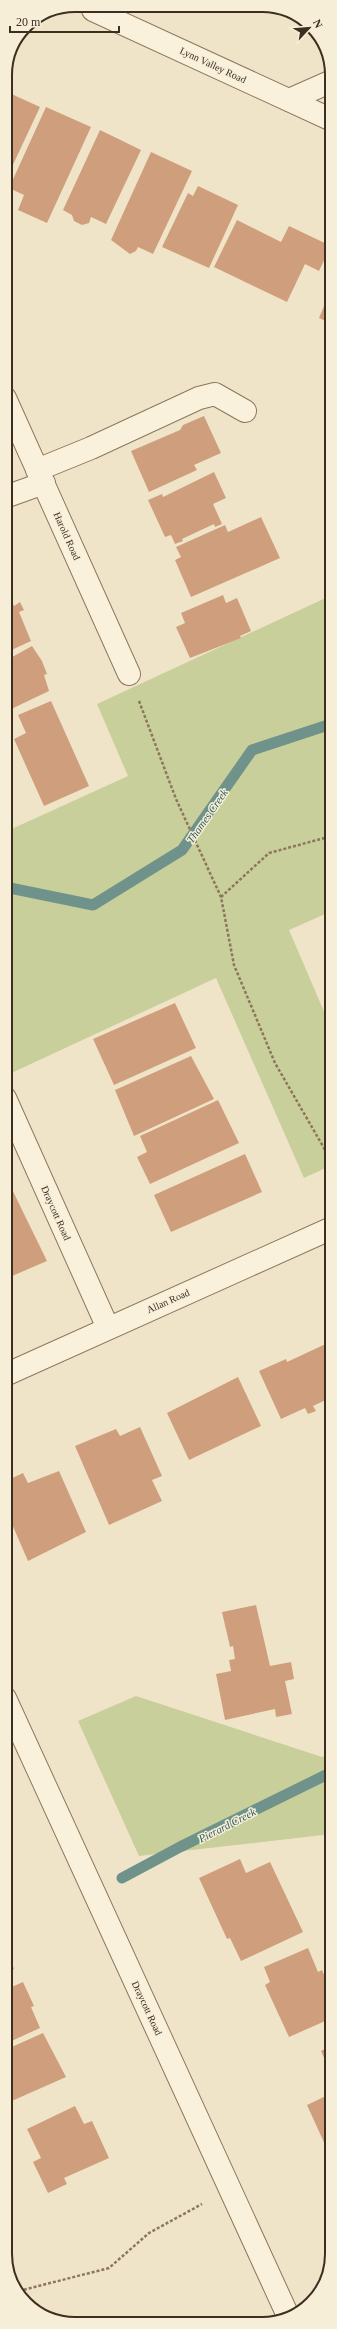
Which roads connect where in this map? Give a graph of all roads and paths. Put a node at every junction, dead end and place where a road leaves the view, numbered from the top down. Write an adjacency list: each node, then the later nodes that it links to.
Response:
1 (98, 12): 3 (street, Lynn Valley Road)
2 (325, 83): 3 (street)
3 (289, 100): 4 (street, Lynn Valley Road)
4 (325, 117)
5 (245, 411): 7 (street)
6 (12, 413): 7 (street, Harold Road)
7 (41, 477): 8 (street); 9 (street, Harold Road)
8 (12, 493)
9 (129, 674): 11 (path)
10 (325, 838): 11 (path)
11 (221, 897): 13 (path)
12 (12, 1114): 15 (street, Draycott Road)
13 (325, 1150)
14 (325, 1231): 15 (street, Allan Road)
15 (108, 1328): 16 (street, Allan Road)
16 (12, 1372)
17 (12, 1713): 18 (street, Draycott Road)
18 (229, 2189): 19 (path); 20 (street, Draycott Road)
19 (24, 2291)
20 (286, 2312)

